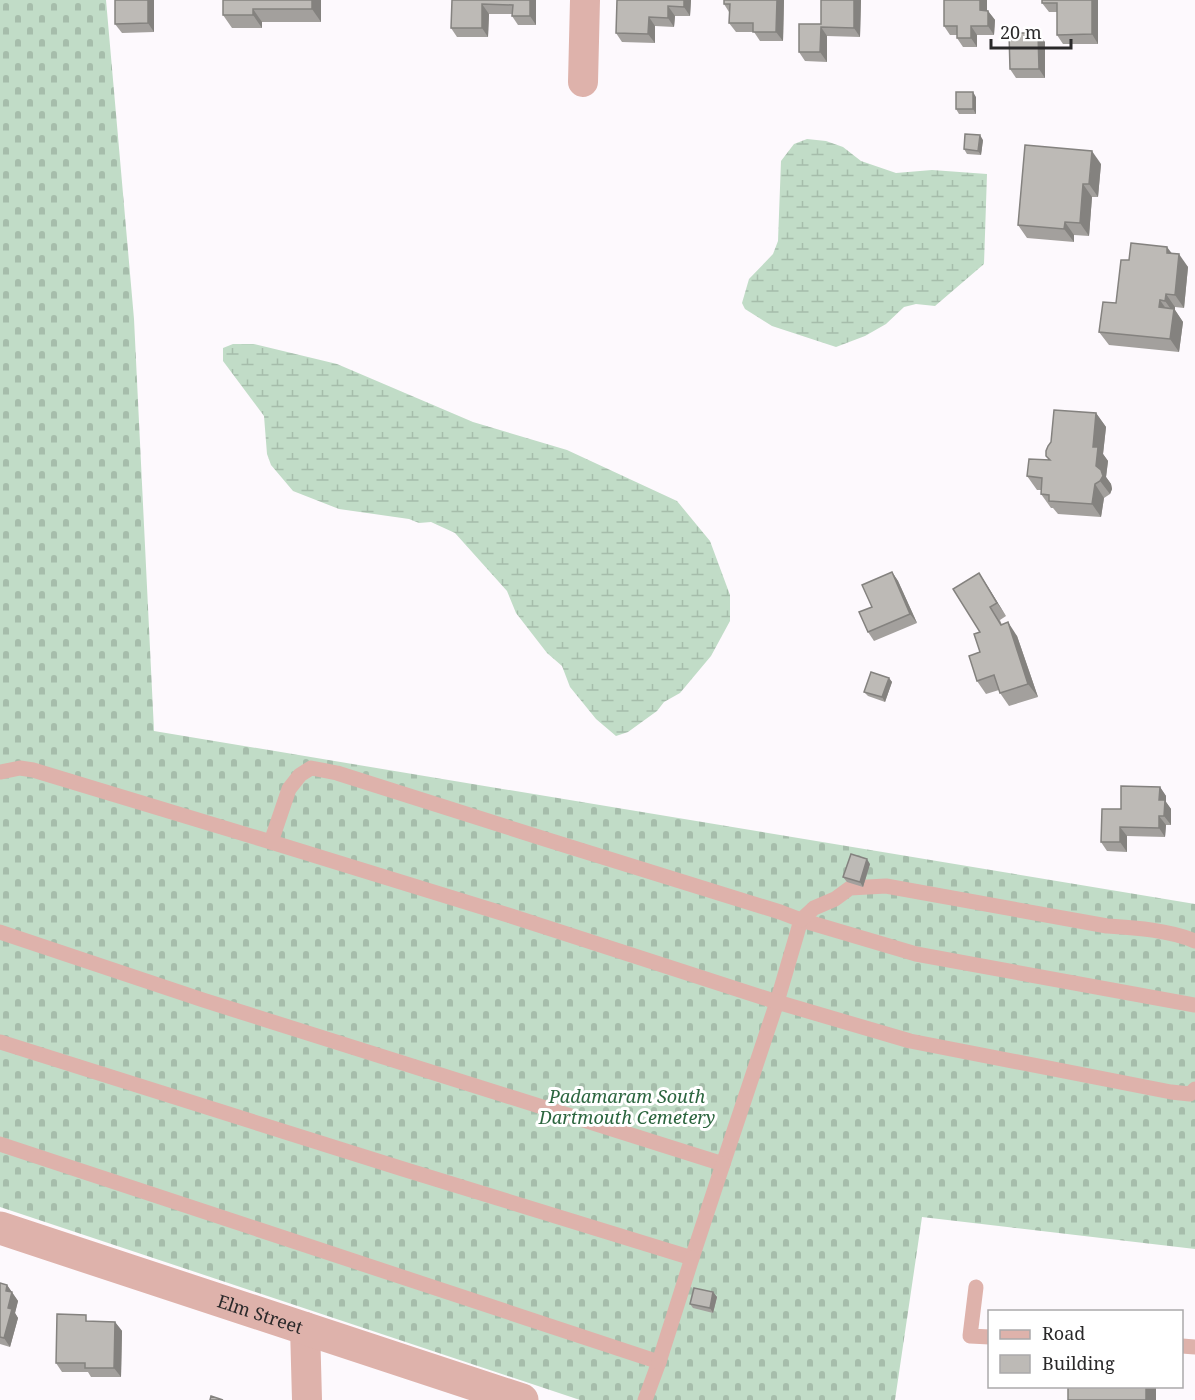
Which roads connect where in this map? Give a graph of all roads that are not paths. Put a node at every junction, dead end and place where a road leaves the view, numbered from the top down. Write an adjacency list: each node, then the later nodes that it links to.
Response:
1 (585, 0): 2 (street)
2 (583, 82)
3 (0, 772): 4 (lane)
4 (271, 842): 5 (lane); 8 (lane)
5 (801, 920): 7 (lane); 8 (lane); 9 (lane)
6 (0, 932): 13 (lane)
7 (1195, 941)
8 (777, 1002): 11 (lane); 13 (lane)
9 (1195, 1005)
10 (0, 1042): 15 (lane)
11 (1195, 1089)
12 (0, 1144): 19 (lane)
13 (723, 1164): 15 (lane)
14 (0, 1228): 17 (street, Elm Street)
15 (693, 1258): 19 (lane)
16 (976, 1287): 18 (lane)
17 (305, 1328): 20 (street); 21 (street, Elm Street)
18 (988, 1337)
19 (659, 1362): 22 (lane)
20 (307, 1400)
21 (522, 1400)
22 (645, 1400)

